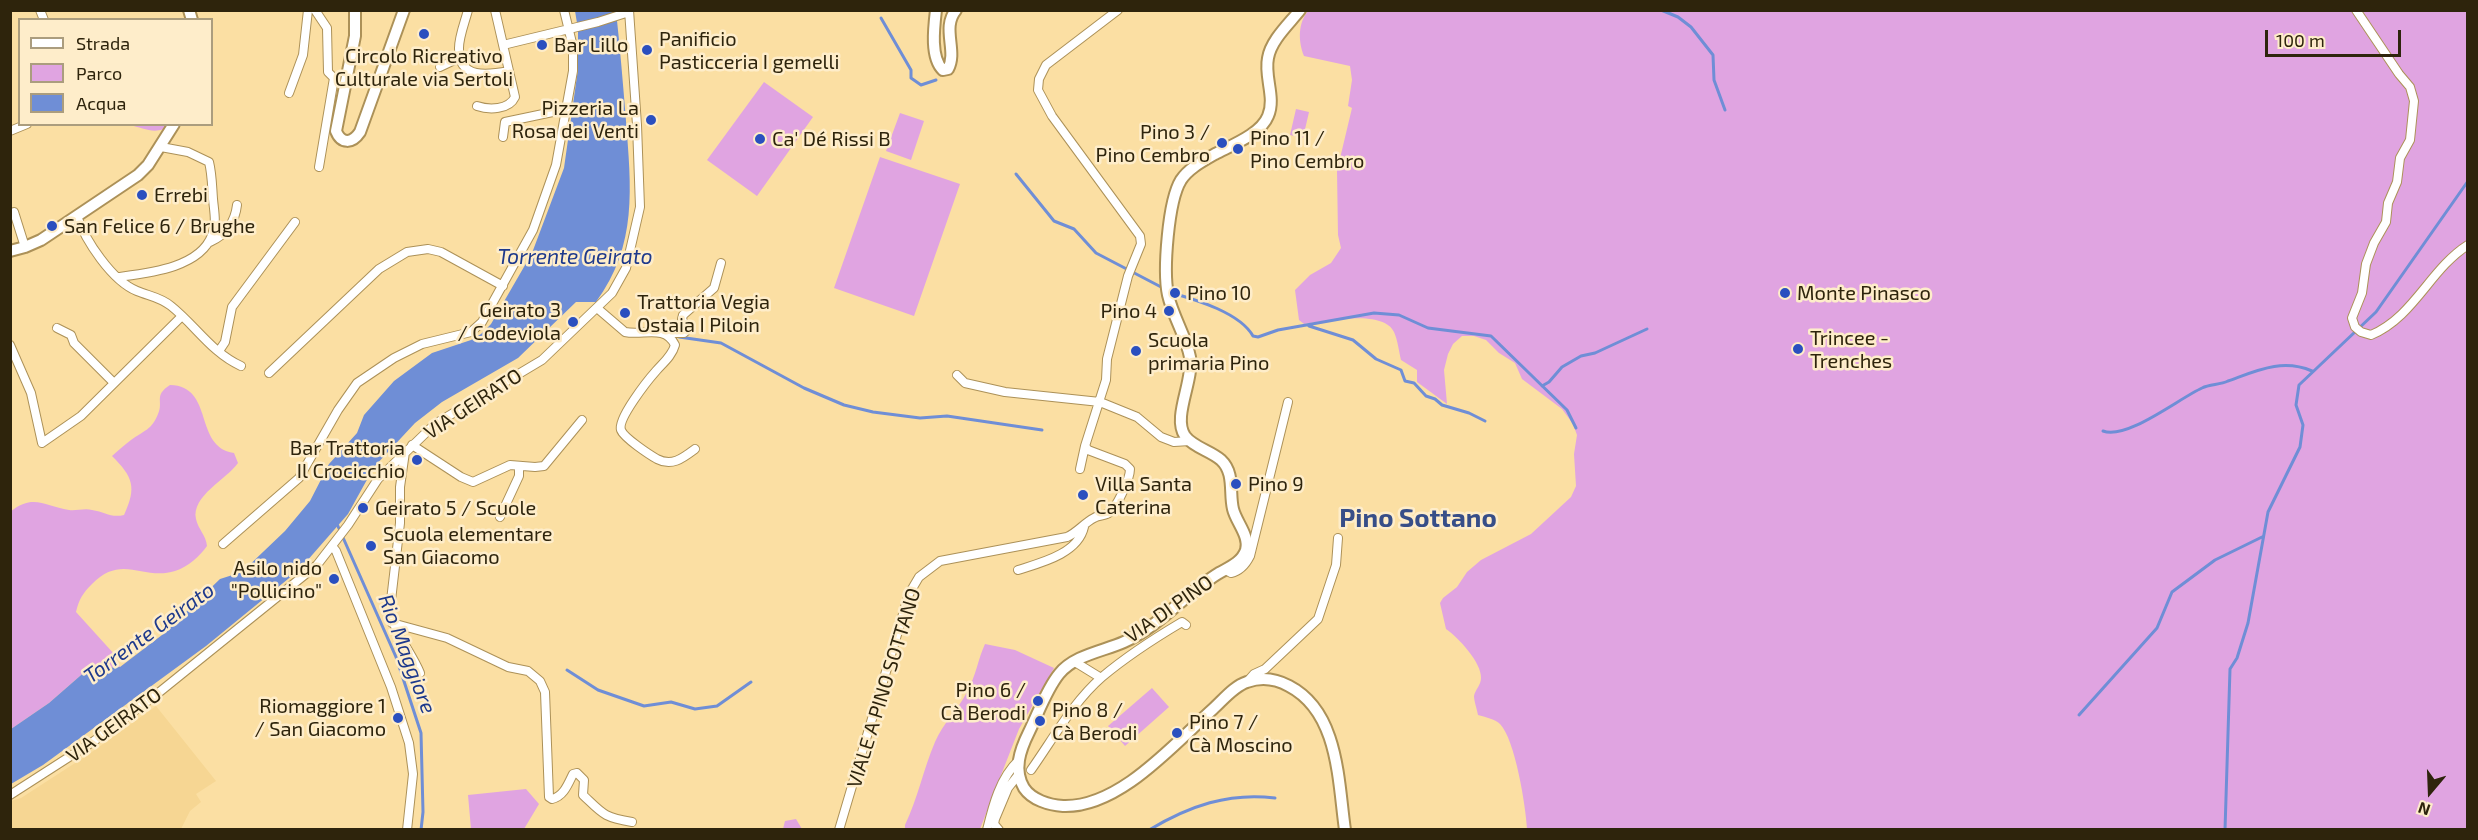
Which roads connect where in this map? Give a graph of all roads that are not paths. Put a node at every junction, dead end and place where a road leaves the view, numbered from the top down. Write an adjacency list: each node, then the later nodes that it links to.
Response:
1 (308, 10): 19 (street)
2 (315, 10): 25 (street)
3 (355, 10): 4 (street)
4 (404, 10)
5 (468, 10): 16 (street)
6 (495, 10): 15 (street)
7 (564, 10): 14 (street)
8 (936, 10): 9 (street)
9 (956, 10)
10 (1118, 10): 47 (street)
11 (1300, 10): 50 (street)
12 (2356, 10): 31 (street)
13 (629, 11): 14 (street); 37 (street, VIA GEIRATO)
14 (569, 29): 15 (street); 21 (street)
15 (504, 45): 18 (street)
16 (460, 57): 17 (street); 18 (street)
17 (440, 67)
18 (509, 71): 20 (street)
19 (289, 93)
20 (477, 106)
21 (567, 109): 23 (street); 36 (street)
22 (173, 126): 24 (street)
23 (503, 137)
24 (160, 147): 28 (street); 30 (street)
25 (319, 167)
26 (237, 205): 30 (street)
27 (14, 212): 32 (street)
28 (77, 216): 32 (street); 35 (street)
29 (295, 222): 42 (street)
30 (208, 243): 35 (street)
31 (2468, 245)
32 (25, 247): 33 (street)
33 (10, 251)
34 (721, 263): 40 (street)
35 (118, 277): 38 (street)
36 (503, 286): 44 (street); 60 (street)
37 (597, 308): 40 (street); 51 (street, VIA GEIRATO)
38 (182, 316): 42 (street); 46 (street)
39 (57, 328): 46 (street)
40 (663, 333): 53 (street)
41 (10, 345): 46 (street)
42 (219, 351): 43 (street)
43 (241, 366)
44 (269, 373)
45 (957, 375): 47 (street)
46 (114, 383)
47 (1100, 402): 50 (street); 52 (street)
48 (1288, 402): 63 (street)
49 (582, 420): 55 (street)
50 (1190, 441): 63 (street, VIA DI PINO)
51 (412, 445): 54 (street, VIA GEIRATO); 55 (street)
52 (1086, 446): 56 (street); 58 (street, VIALE A PINO SOTTANO)
53 (695, 449)
54 (405, 453): 61 (street, VIA GEIRATO); 64 (street)
55 (519, 466): 57 (street)
56 (1080, 469)
57 (500, 517)
58 (1084, 525): 62 (street, VIALE A PINO SOTTANO); 76 (street, VIALE A PINO SOTTANO)
59 (1338, 538): 69 (street)
60 (223, 544)
61 (333, 544): 73 (street, VIA GEIRATO); 75 (street)
62 (1018, 570)
63 (1226, 570): 66 (street, VIA DI PINO)
64 (392, 623): 67 (street); 74 (street)
65 (1186, 625): 68 (street)
66 (1075, 662): 68 (street); 70 (street, VIA DI PINO)
67 (420, 673)
68 (1101, 678): 71 (street)
69 (1247, 682): 72 (street); 79 (street)
70 (1019, 760): 72 (street, VIA DI PINO); 77 (street)
71 (1031, 770)
72 (1019, 774): 78 (street)
73 (10, 795)
74 (632, 822)
75 (407, 830)
76 (839, 830)
77 (987, 830)
78 (999, 830)
79 (1345, 830)

